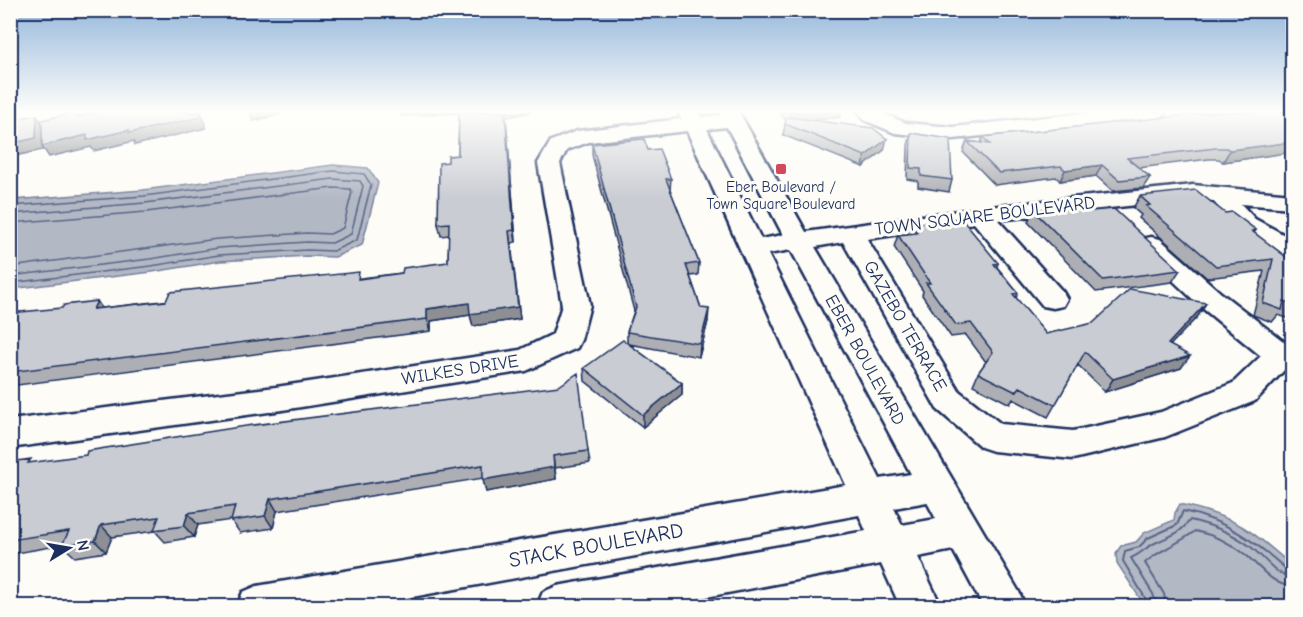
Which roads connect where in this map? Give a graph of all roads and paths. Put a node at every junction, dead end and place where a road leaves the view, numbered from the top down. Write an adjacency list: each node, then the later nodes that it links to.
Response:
1 (573, 141): 14 (street, WILKES DRIVE)
2 (702, 141): 10 (street)
3 (745, 141): 9 (street, EBER BOULEVARD)
4 (1219, 194): 5 (street, TOWN SQUARE BOULEVARD); 6 (street, TOWN SQUARE BOULEVARD); 11 (street)
5 (1103, 201): 7 (street, TOWN SQUARE BOULEVARD); 13 (street)
6 (1293, 201)
7 (980, 215): 8 (street, TOWN SQUARE BOULEVARD); 12 (street)
8 (850, 232): 9 (street, TOWN SQUARE BOULEVARD); 13 (street, GAZEBO TERRACE)
9 (798, 240): 10 (street, TOWN SQUARE BOULEVARD); 15 (street, EBER BOULEVARD)
10 (751, 248): 16 (street)
11 (1293, 250)
12 (1053, 299)
13 (1286, 355)
14 (10, 434)
15 (936, 485): 16 (street, STACK BOULEVARD); 17 (street, EBER BOULEVARD)
16 (868, 497): 18 (street); 19 (street, STACK BOULEVARD)
17 (962, 531): 18 (street); 22 (street, EBER BOULEVARD)
18 (891, 545): 20 (street); 21 (street)
19 (257, 606)
20 (557, 606)
21 (921, 606)
22 (1005, 606)

